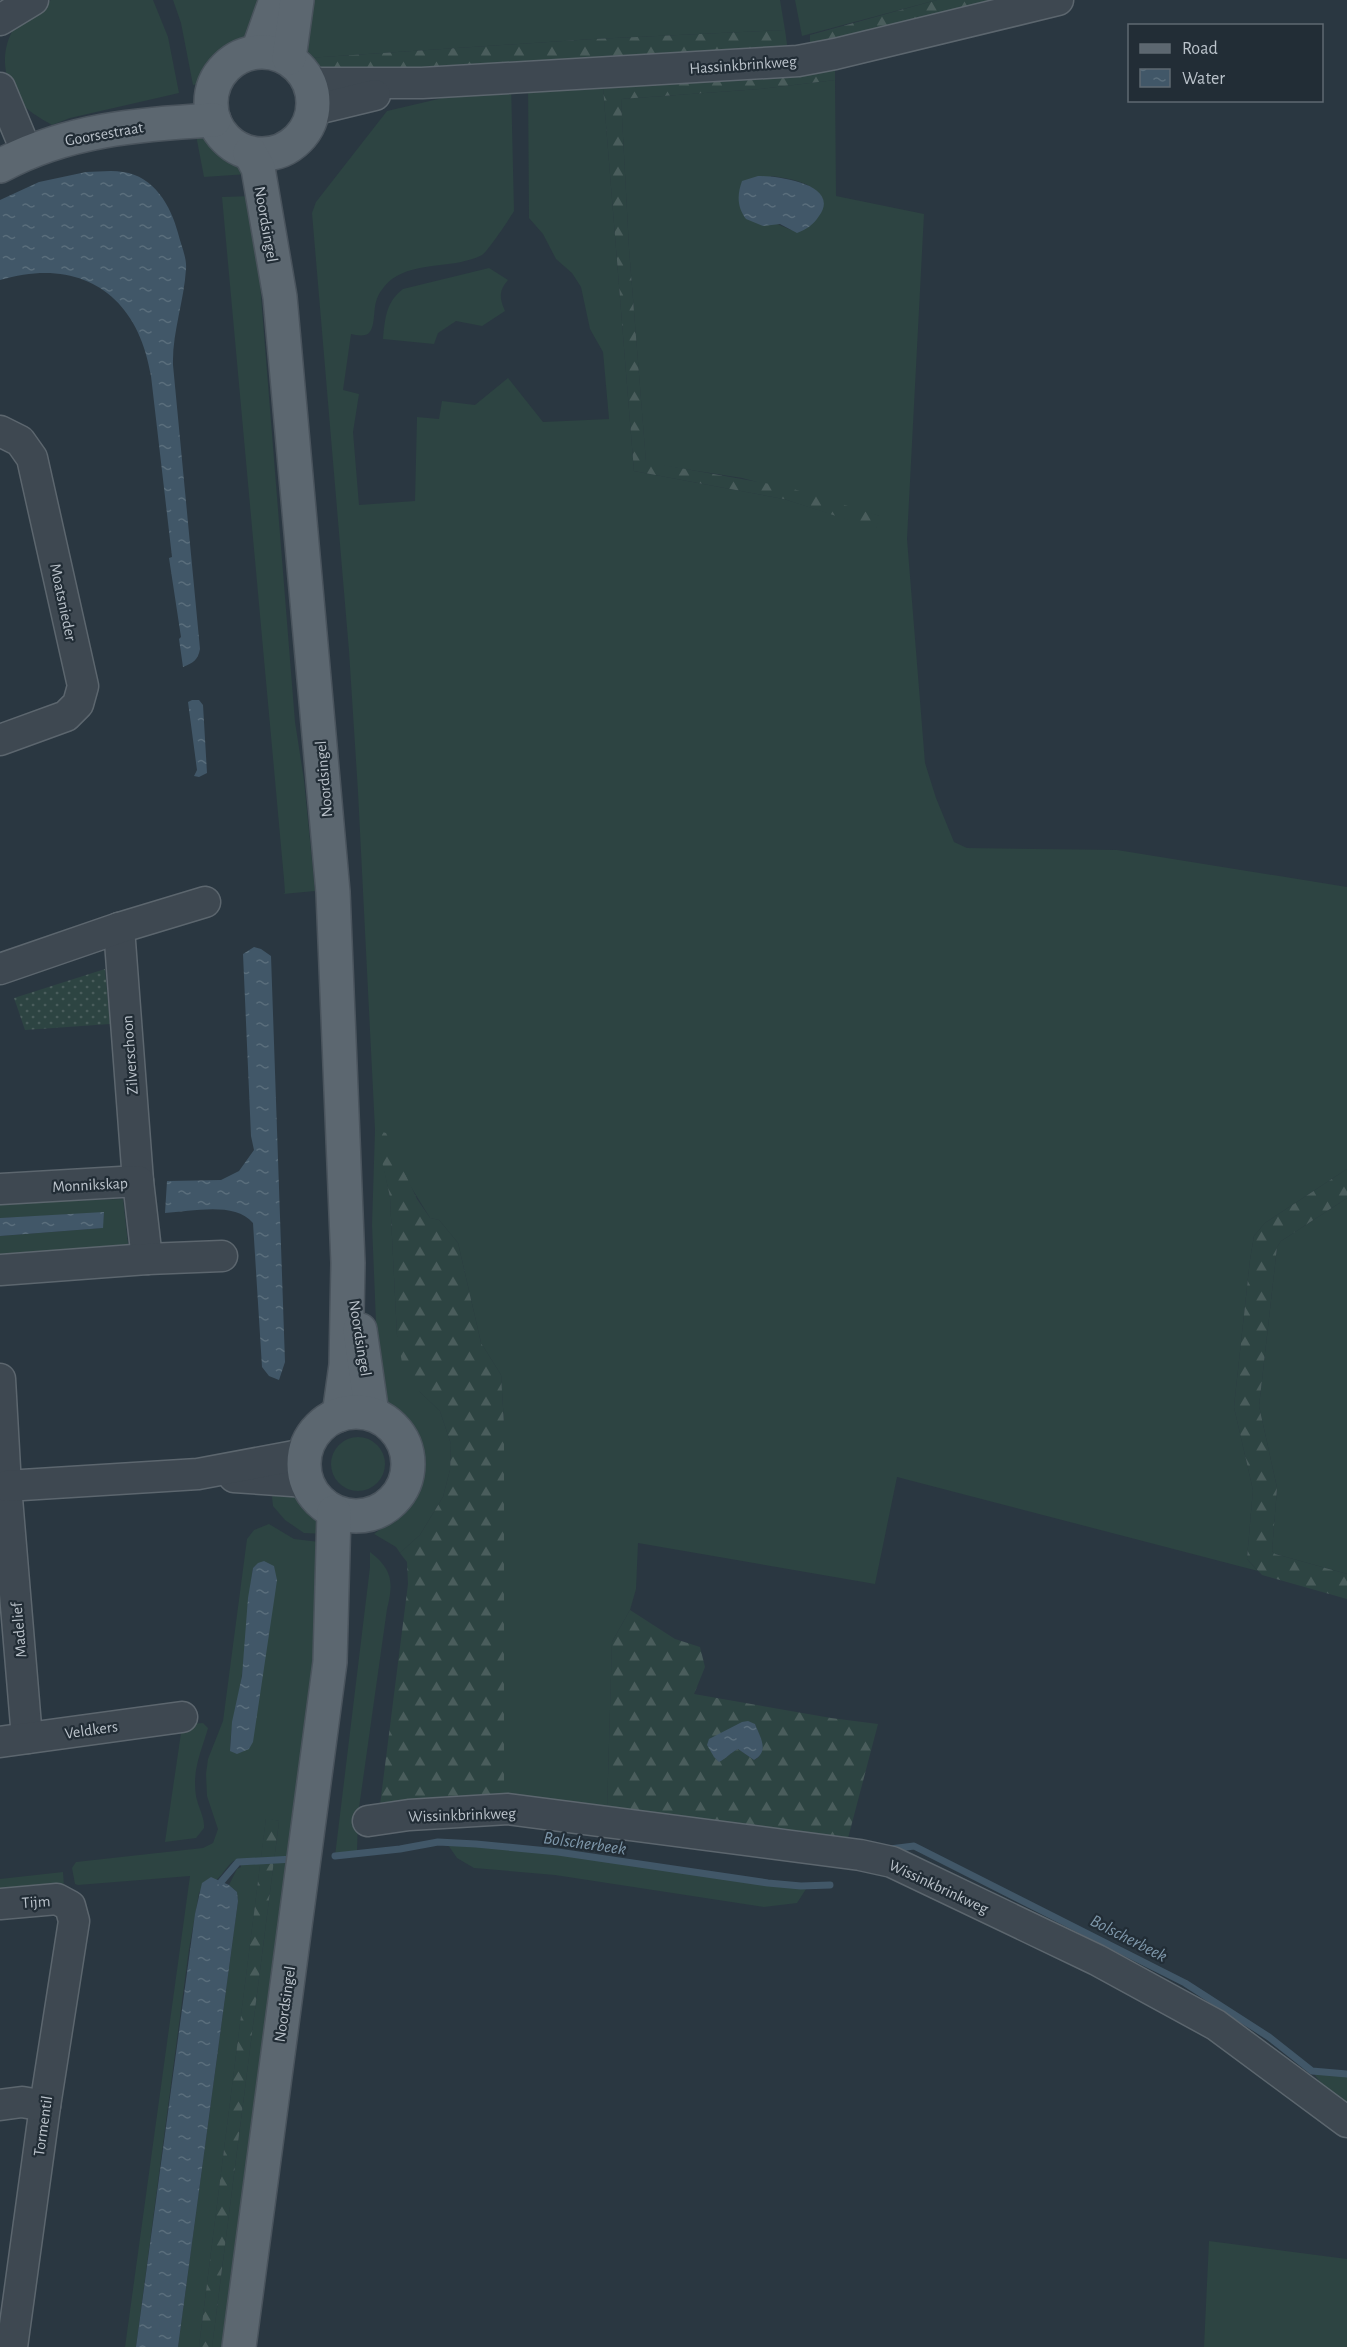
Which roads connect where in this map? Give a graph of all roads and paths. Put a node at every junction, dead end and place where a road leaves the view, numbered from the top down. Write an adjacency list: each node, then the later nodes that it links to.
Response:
1 (33, 0): 5 (street)
2 (276, 0): 6 (main road)
3 (297, 0): 6 (main road)
4 (1058, 0): 8 (street, Hassinkbrinkweg)
5 (0, 20)
6 (274, 55): 8 (main road); 9 (main road)
7 (0, 88): 10 (street)
8 (312, 97): 11 (main road)
9 (213, 107): 10 (main road, Goorsestraat); 11 (main road)
10 (12, 149)
11 (266, 152): 21 (main road, Noordsingel)
12 (0, 431): 13 (street, Moatsnieder)
13 (0, 740)
14 (205, 902): 15 (street)
15 (119, 928): 16 (street); 17 (street, Zilverschoon)
16 (0, 969)
17 (138, 1181): 18 (street, Monnikskap); 20 (street, Monnikskap)
18 (0, 1190)
19 (222, 1257): 20 (street)
20 (147, 1259): 22 (street)
21 (348, 1263): 24 (main road, Noordsingel); 25 (main road, Noordsingel)
22 (0, 1270)
23 (0, 1379): 27 (street, Madelief)
24 (372, 1414): 25 (main road); 29 (main road)
25 (339, 1415): 26 (main road)
26 (306, 1468): 27 (street); 28 (main road)
27 (6, 1486): 32 (street, Madelief)
28 (334, 1512): 29 (main road); 30 (main road, Noordsingel)
29 (366, 1516): 30 (main road, Noordsingel)
30 (330, 1662): 41 (main road, Noordsingel)
31 (182, 1717): 32 (street, Veldkers)
32 (14, 1740)
33 (368, 1821): 38 (street, Wissinkbrinkweg)
34 (0, 1904): 35 (street, Tijm)
35 (70, 1906): 37 (street, Tormentil)
36 (0, 2105): 37 (street)
37 (45, 2106): 39 (street, Tormentil)
38 (1347, 2122)
39 (8, 2312): 40 (street, Tormentil)
40 (12, 2347)
41 (239, 2347)

